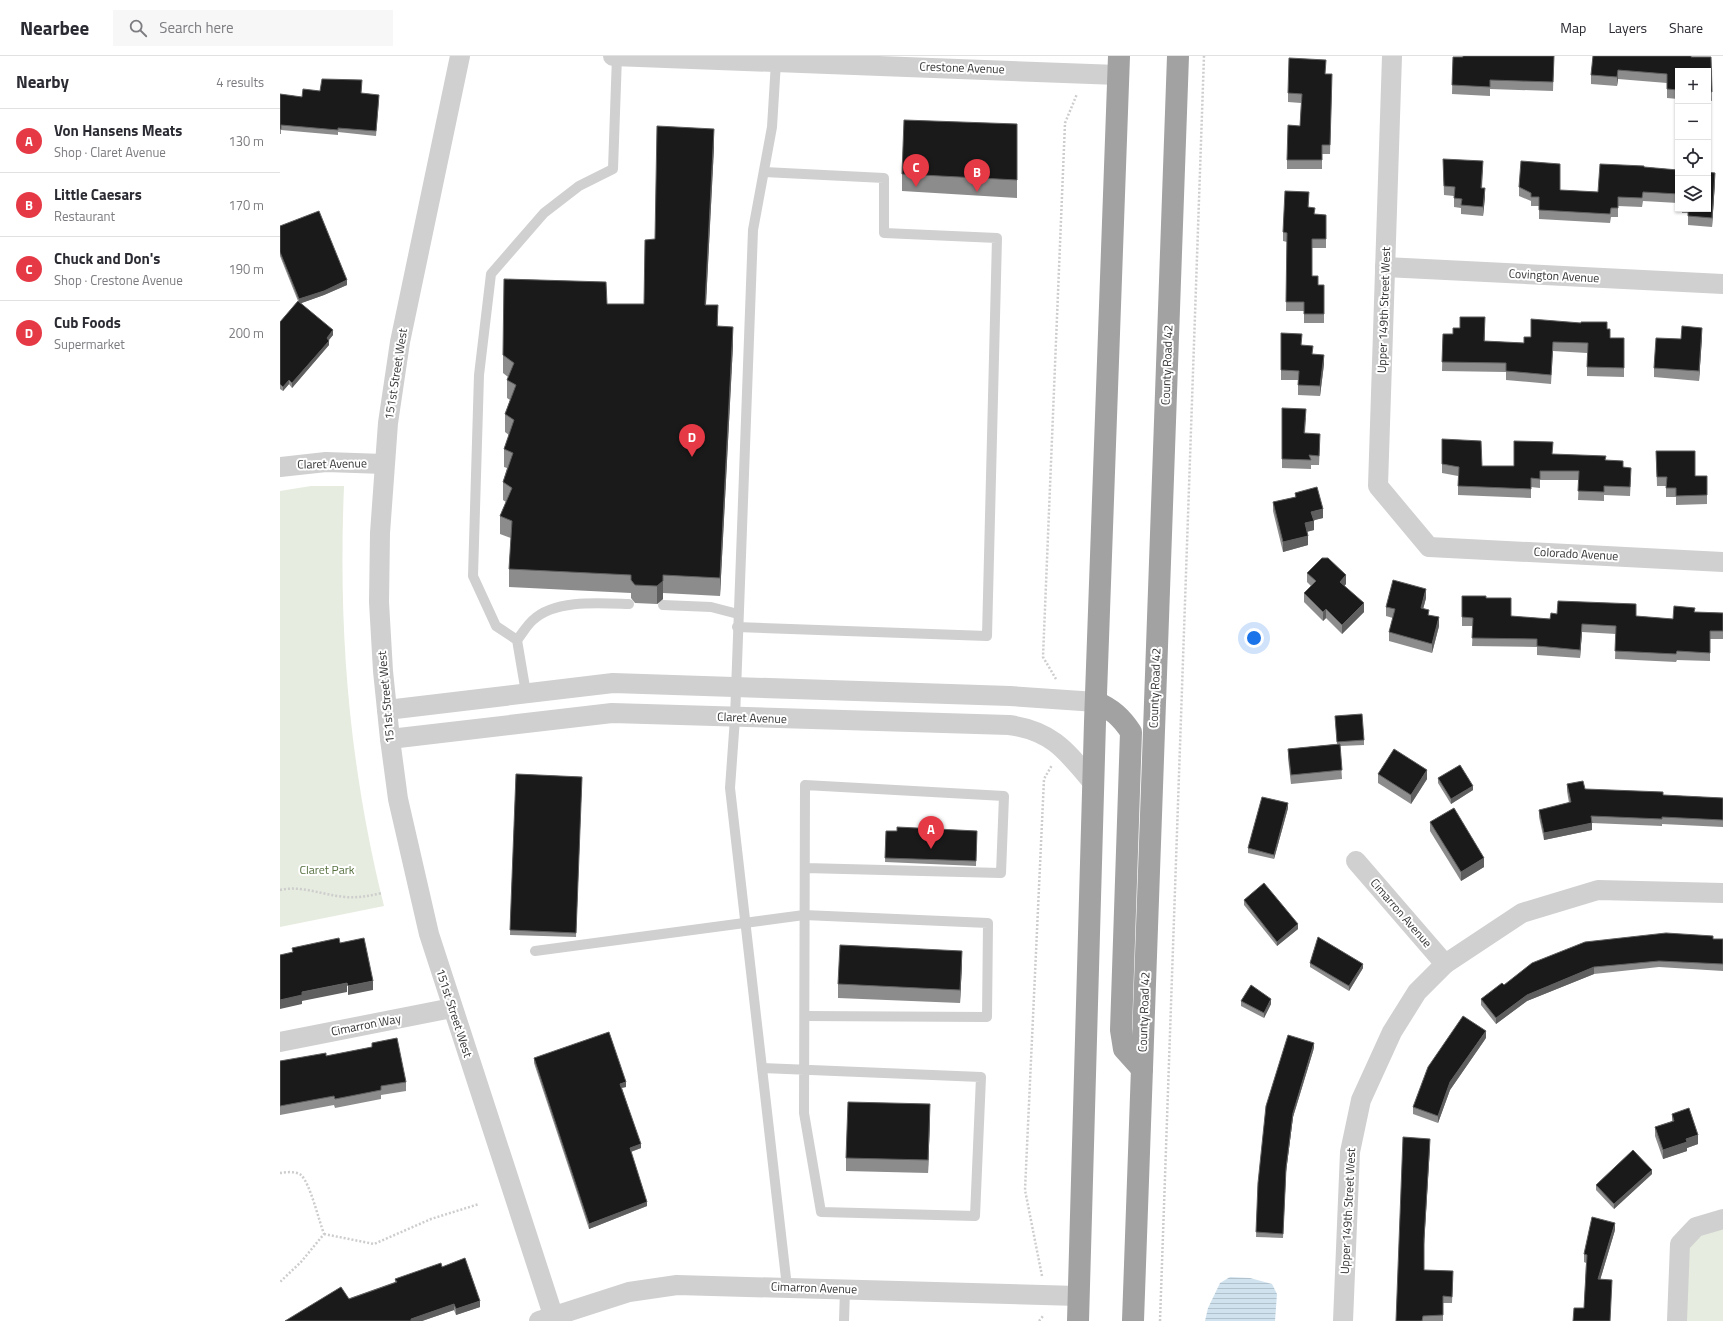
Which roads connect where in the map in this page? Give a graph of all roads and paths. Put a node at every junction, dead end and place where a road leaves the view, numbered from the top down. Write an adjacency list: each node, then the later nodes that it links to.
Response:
1 (460, 56): 12 (street, 151st Street West)
2 (614, 56): 3 (street, Crestone Avenue)
3 (617, 56): 7 (street, Crestone Avenue); 20 (lane)
4 (1178, 56): 41 (highway, County Road 42)
5 (1204, 56): 55 (path)
6 (1392, 56): 10 (street, Upper 149th Street West)
7 (775, 59): 8 (street, Crestone Avenue); 9 (lane)
8 (1118, 65): 23 (highway)
9 (764, 172): 18 (lane); 19 (lane)
10 (1385, 267): 11 (street, Covington Avenue); 14 (street, Upper 149th Street West)
11 (1723, 284)
12 (384, 464): 13 (street, Claret Avenue); 24 (street, 151st Street West)
13 (280, 467)
14 (1429, 547): 15 (street, Colorado Avenue)
15 (1723, 562)
16 (629, 604): 20 (lane)
17 (663, 605): 18 (lane)
18 (738, 614): 19 (lane)
19 (737, 627): 21 (lane)
20 (517, 640): 22 (lane)
21 (736, 687): 22 (street); 23 (street); 25 (lane)
22 (526, 693): 24 (street)
23 (1096, 702): 27 (highway); 41 (highway)
24 (386, 710): 26 (street, 151st Street West)
25 (735, 718): 26 (street, Claret Avenue); 27 (street, Claret Avenue); 34 (lane)
26 (390, 739): 37 (street, 151st Street West)
27 (1094, 784): 50 (highway)
28 (1356, 861): 36 (street, Cimarron Avenue)
29 (805, 868): 29 (lane); 33 (lane)
30 (280, 890): 31 (path)
31 (382, 893)
32 (1723, 893): 36 (street, Upper 149th Street West)
33 (804, 916): 34 (lane); 38 (lane); 38 (lane)
34 (746, 922): 35 (lane); 40 (lane)
35 (535, 950)
36 (1445, 964): 56 (street, Upper 149th Street West)
37 (452, 1008): 39 (street, Cimarron Way); 51 (street, 151st Street West)
38 (805, 1016): 42 (lane)
39 (280, 1042)
40 (762, 1068): 42 (lane); 48 (lane)
41 (1142, 1069): 54 (highway, County Road 42)
42 (805, 1070): 42 (lane)
43 (280, 1173): 46 (path)
44 (479, 1204): 46 (path)
45 (1723, 1220): 57 (street)
46 (324, 1234): 47 (path)
47 (280, 1282)
48 (787, 1287): 49 (street, Cimarron Avenue); 51 (street, Cimarron Avenue)
49 (845, 1289): 50 (street, Cimarron Avenue); 52 (lane)
50 (1078, 1296): 53 (highway)
51 (549, 1319)
52 (844, 1321)
53 (1078, 1321)
54 (1133, 1321)
55 (1160, 1321)
56 (1343, 1321)
57 (1677, 1321)

